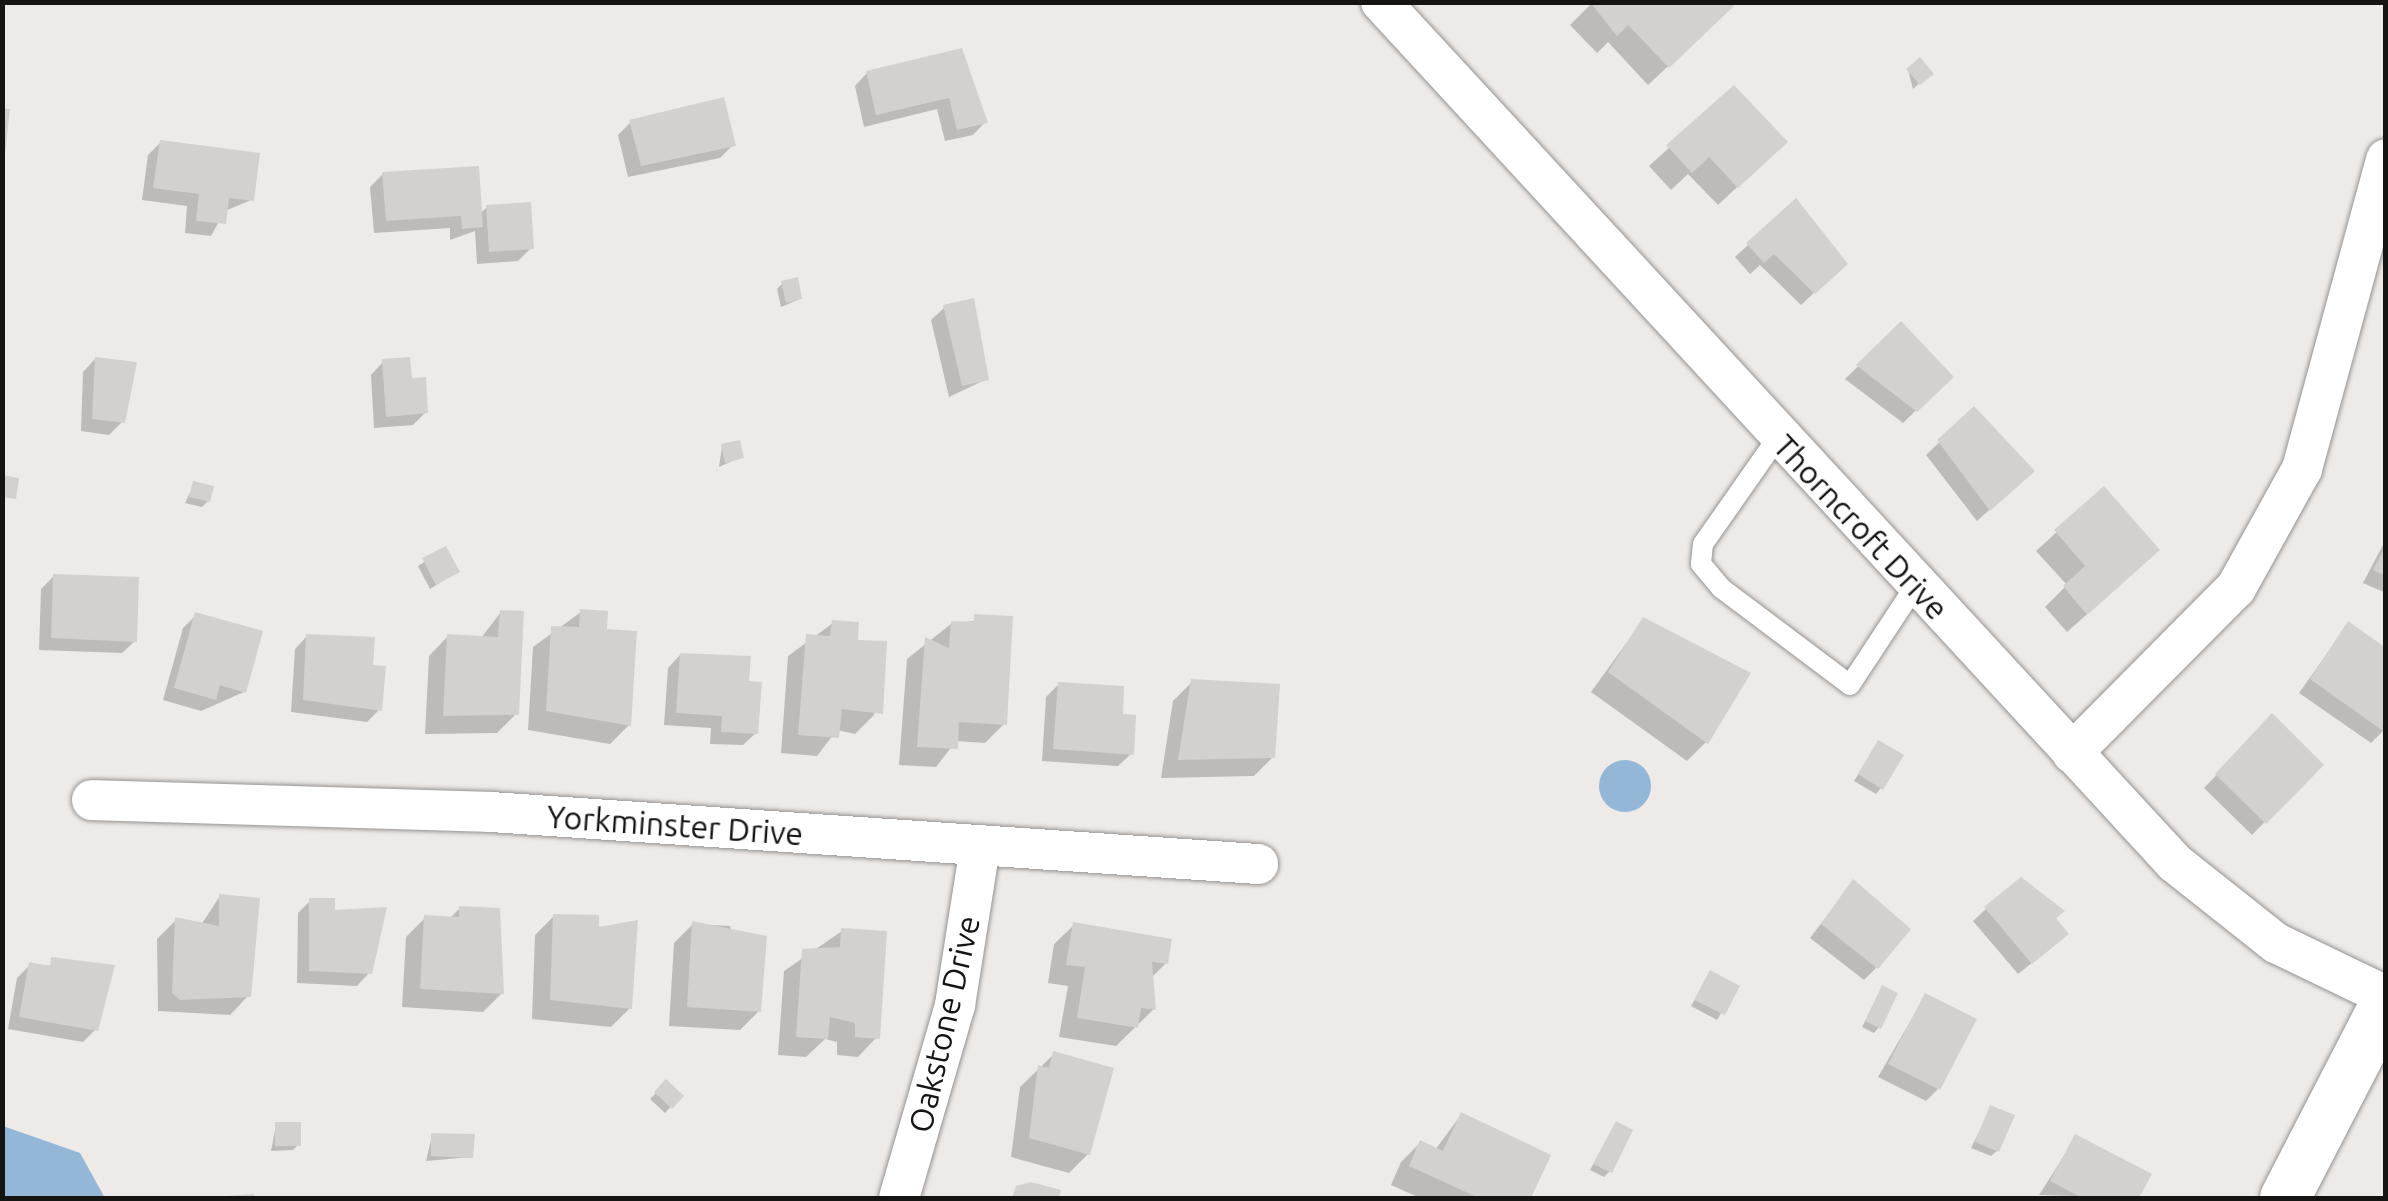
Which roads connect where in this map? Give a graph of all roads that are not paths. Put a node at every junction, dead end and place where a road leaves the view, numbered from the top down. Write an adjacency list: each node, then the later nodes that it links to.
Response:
1 (1381, 2): 3 (street, Thorncroft Drive)
2 (2386, 159): 5 (street)
3 (1778, 437): 4 (street, Thorncroft Drive); 4 (lane)
4 (1916, 585): 5 (street, Thorncroft Drive)
5 (2072, 753): 9 (street, Thorncroft Drive)
6 (92, 800): 7 (street, Yorkminster Drive)
7 (980, 847): 8 (street, Yorkminster Drive); 10 (street, Oakstone Drive)
8 (1258, 864)
9 (2386, 999): 11 (street)
10 (900, 1198)
11 (2285, 1198)

